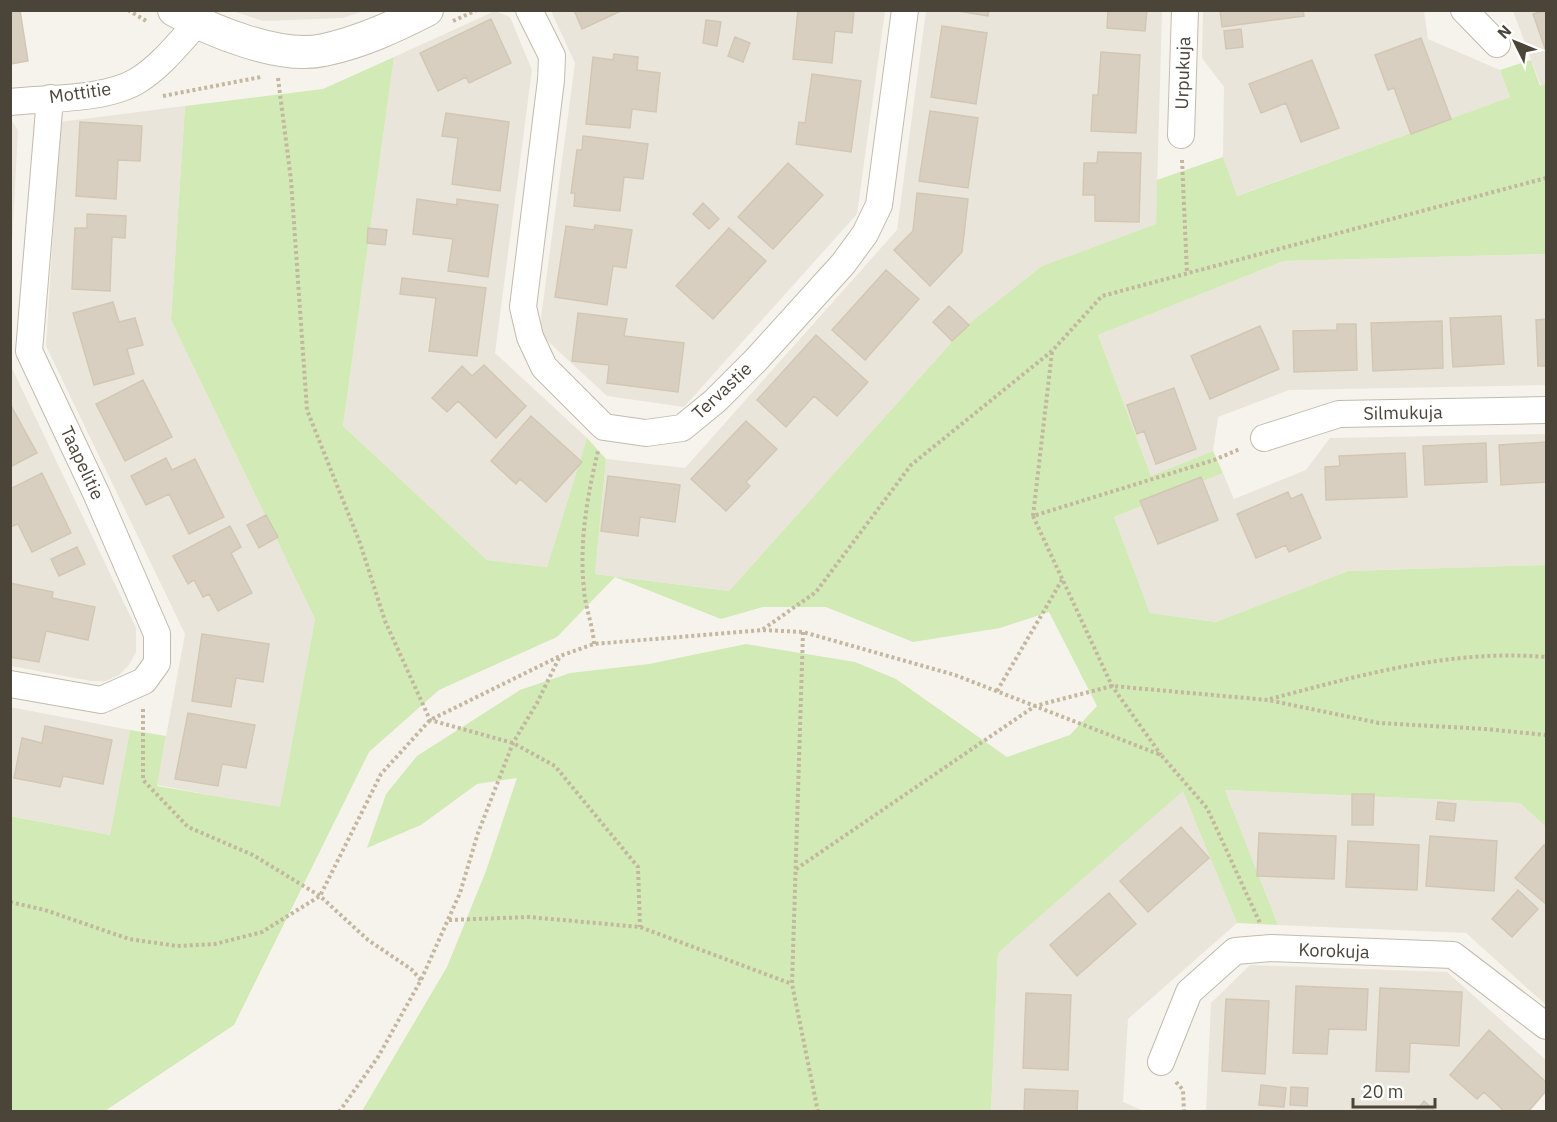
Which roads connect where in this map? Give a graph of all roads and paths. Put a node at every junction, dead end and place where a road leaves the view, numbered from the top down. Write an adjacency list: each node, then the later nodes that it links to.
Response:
1 (427, 10): 6 (street)
2 (530, 10): 16 (street)
3 (905, 10): 16 (street, Tervastie)
4 (1185, 10): 11 (street, Urpukuja)
5 (1464, 10): 7 (street)
6 (185, 17): 9 (street, Mottitie)
7 (1497, 44)
8 (278, 73): 31 (path)
9 (50, 98): 10 (street, Mottitie); 25 (street, Taapelitie)
10 (10, 102)
11 (1181, 135): 13 (path)
12 (1546, 178): 13 (path)
13 (1187, 273): 14 (path)
14 (1052, 351): 18 (path); 20 (path)
15 (1546, 410): 17 (street, Silmukuja)
16 (604, 427): 22 (path)
17 (1264, 438): 18 (path)
18 (1033, 516): 19 (path)
19 (1062, 579): 27 (path); 28 (path)
20 (762, 630): 21 (path); 22 (path)
21 (803, 632): 28 (path); 35 (path)
22 (594, 644): 23 (path)
23 (560, 656): 31 (path); 33 (path)
24 (1546, 657): 29 (path)
25 (144, 681): 26 (street); 36 (path)
26 (10, 684)
27 (1112, 686): 29 (path); 30 (path); 34 (path)
28 (997, 691): 30 (path)
29 (1268, 700): 32 (path)
30 (1035, 706): 34 (path); 35 (path)
31 (430, 720): 33 (path); 36 (path)
32 (1546, 735)
33 (513, 743): 38 (path); 39 (path)
34 (1161, 755): 40 (path)
35 (796, 869): 42 (path)
36 (320, 896): 37 (path); 41 (path)
37 (10, 902)
38 (449, 920): 39 (path); 41 (path)
39 (640, 927): 42 (path)
40 (1271, 948): 43 (street, Korokuja); 44 (street, Korokuja)
41 (421, 980): 45 (path)
42 (792, 984): 46 (path)
43 (1546, 1026)
44 (1161, 1062)
45 (339, 1112)
46 (818, 1112)

